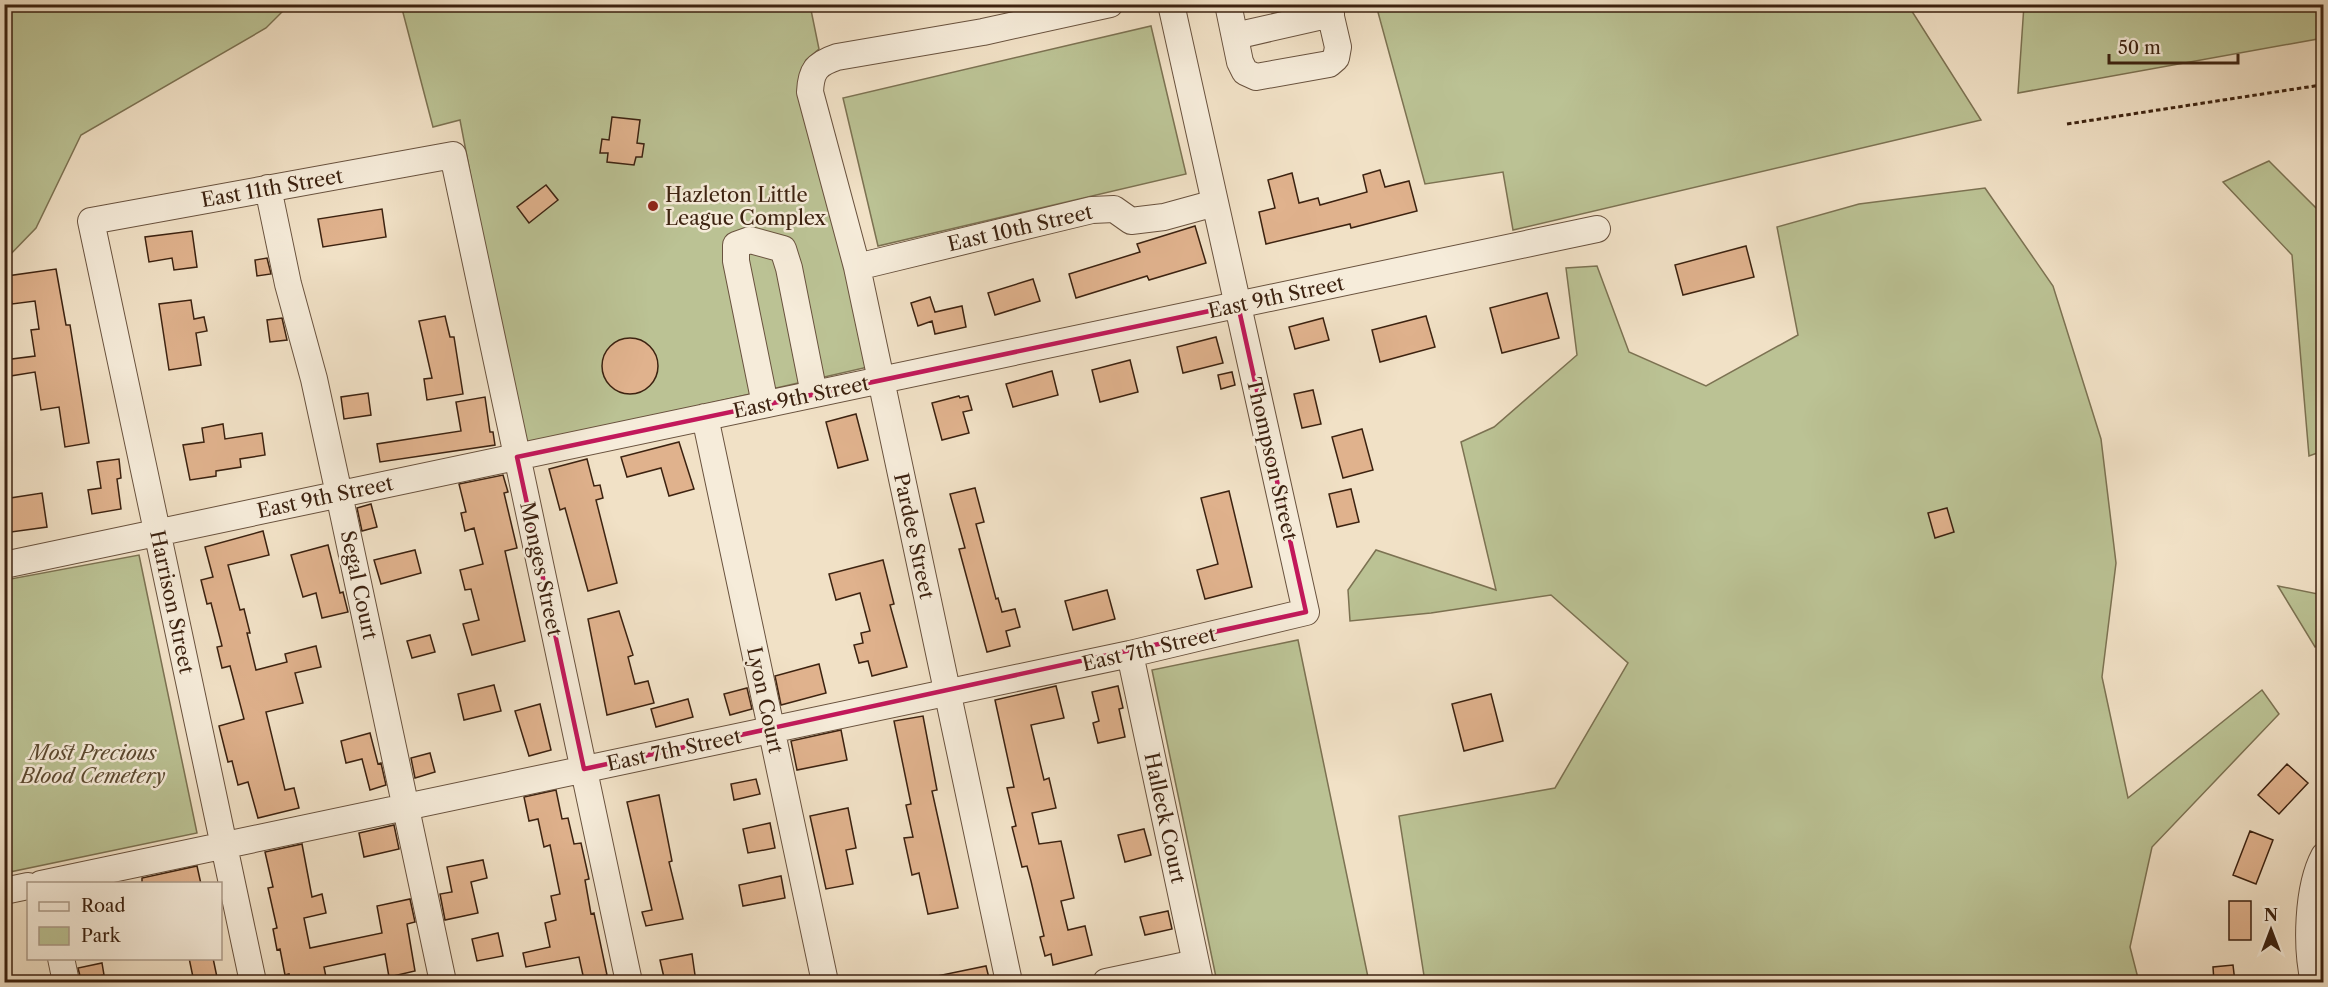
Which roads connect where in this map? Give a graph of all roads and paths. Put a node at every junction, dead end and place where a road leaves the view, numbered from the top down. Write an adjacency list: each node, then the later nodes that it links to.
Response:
1 (1110, 4): 13 (street, Pardee Street)
2 (1171, 4): 10 (street, Thompson Street)
3 (1228, 4): 5 (street)
4 (1330, 9): 5 (street); 5 (street)
5 (1235, 36)
6 (2324, 86): 7 (path)
7 (2067, 124)
8 (453, 154): 9 (street, East 11th Street); 19 (street, Monges Street)
9 (268, 188): 11 (street, East 11th Street); 20 (street, Segal Court)
10 (1215, 203): 13 (street, East 10th Street); 14 (street, Thompson Street)
11 (91, 221): 21 (street, Harrison Street)
12 (1597, 229): 14 (street, East 9th Street)
13 (857, 267): 15 (street, Pardee Street)
14 (1238, 305): 15 (street, East 9th Street); 23 (street, Thompson Street)
15 (880, 380): 16 (street, East 9th Street); 25 (street, Pardee Street)
16 (814, 394): 17 (street, East 9th Street); 17 (street)
17 (765, 404): 18 (street, East 9th Street)
18 (705, 417): 19 (street, East 9th Street); 26 (street, Lyon Court)
19 (517, 457): 20 (street, East 9th Street); 27 (street, Monges Street)
20 (339, 494): 21 (street, East 9th Street); 28 (street, Segal Court)
21 (157, 533): 22 (street, East 9th Street); 29 (street, Harrison Street)
22 (4, 565)
23 (1306, 612): 24 (street, East 7th Street)
24 (1130, 654): 25 (street, East 7th Street); 35 (street, Halleck Court)
25 (947, 692): 26 (street, East 7th Street); 41 (street, Pardee Street)
26 (771, 730): 27 (street, East 7th Street); 40 (street, Lyon Court)
27 (584, 769): 28 (street, East 7th Street); 39 (street, Monges Street)
28 (406, 806): 29 (street, East 7th Street); 38 (street, Segal Court)
29 (224, 845): 31 (street, East 7th Street); 37 (street, Harrison Street)
30 (2324, 856): 43 (street)
31 (49, 882)
32 (27, 887): 33 (street, East 7th Street)
33 (4, 891)
34 (61, 960): 36 (street)
35 (1198, 973): 42 (street)
36 (66, 982)
37 (253, 982)
38 (443, 982)
39 (629, 982)
40 (825, 982)
41 (1009, 982)
42 (1106, 982)
43 (2314, 982)

